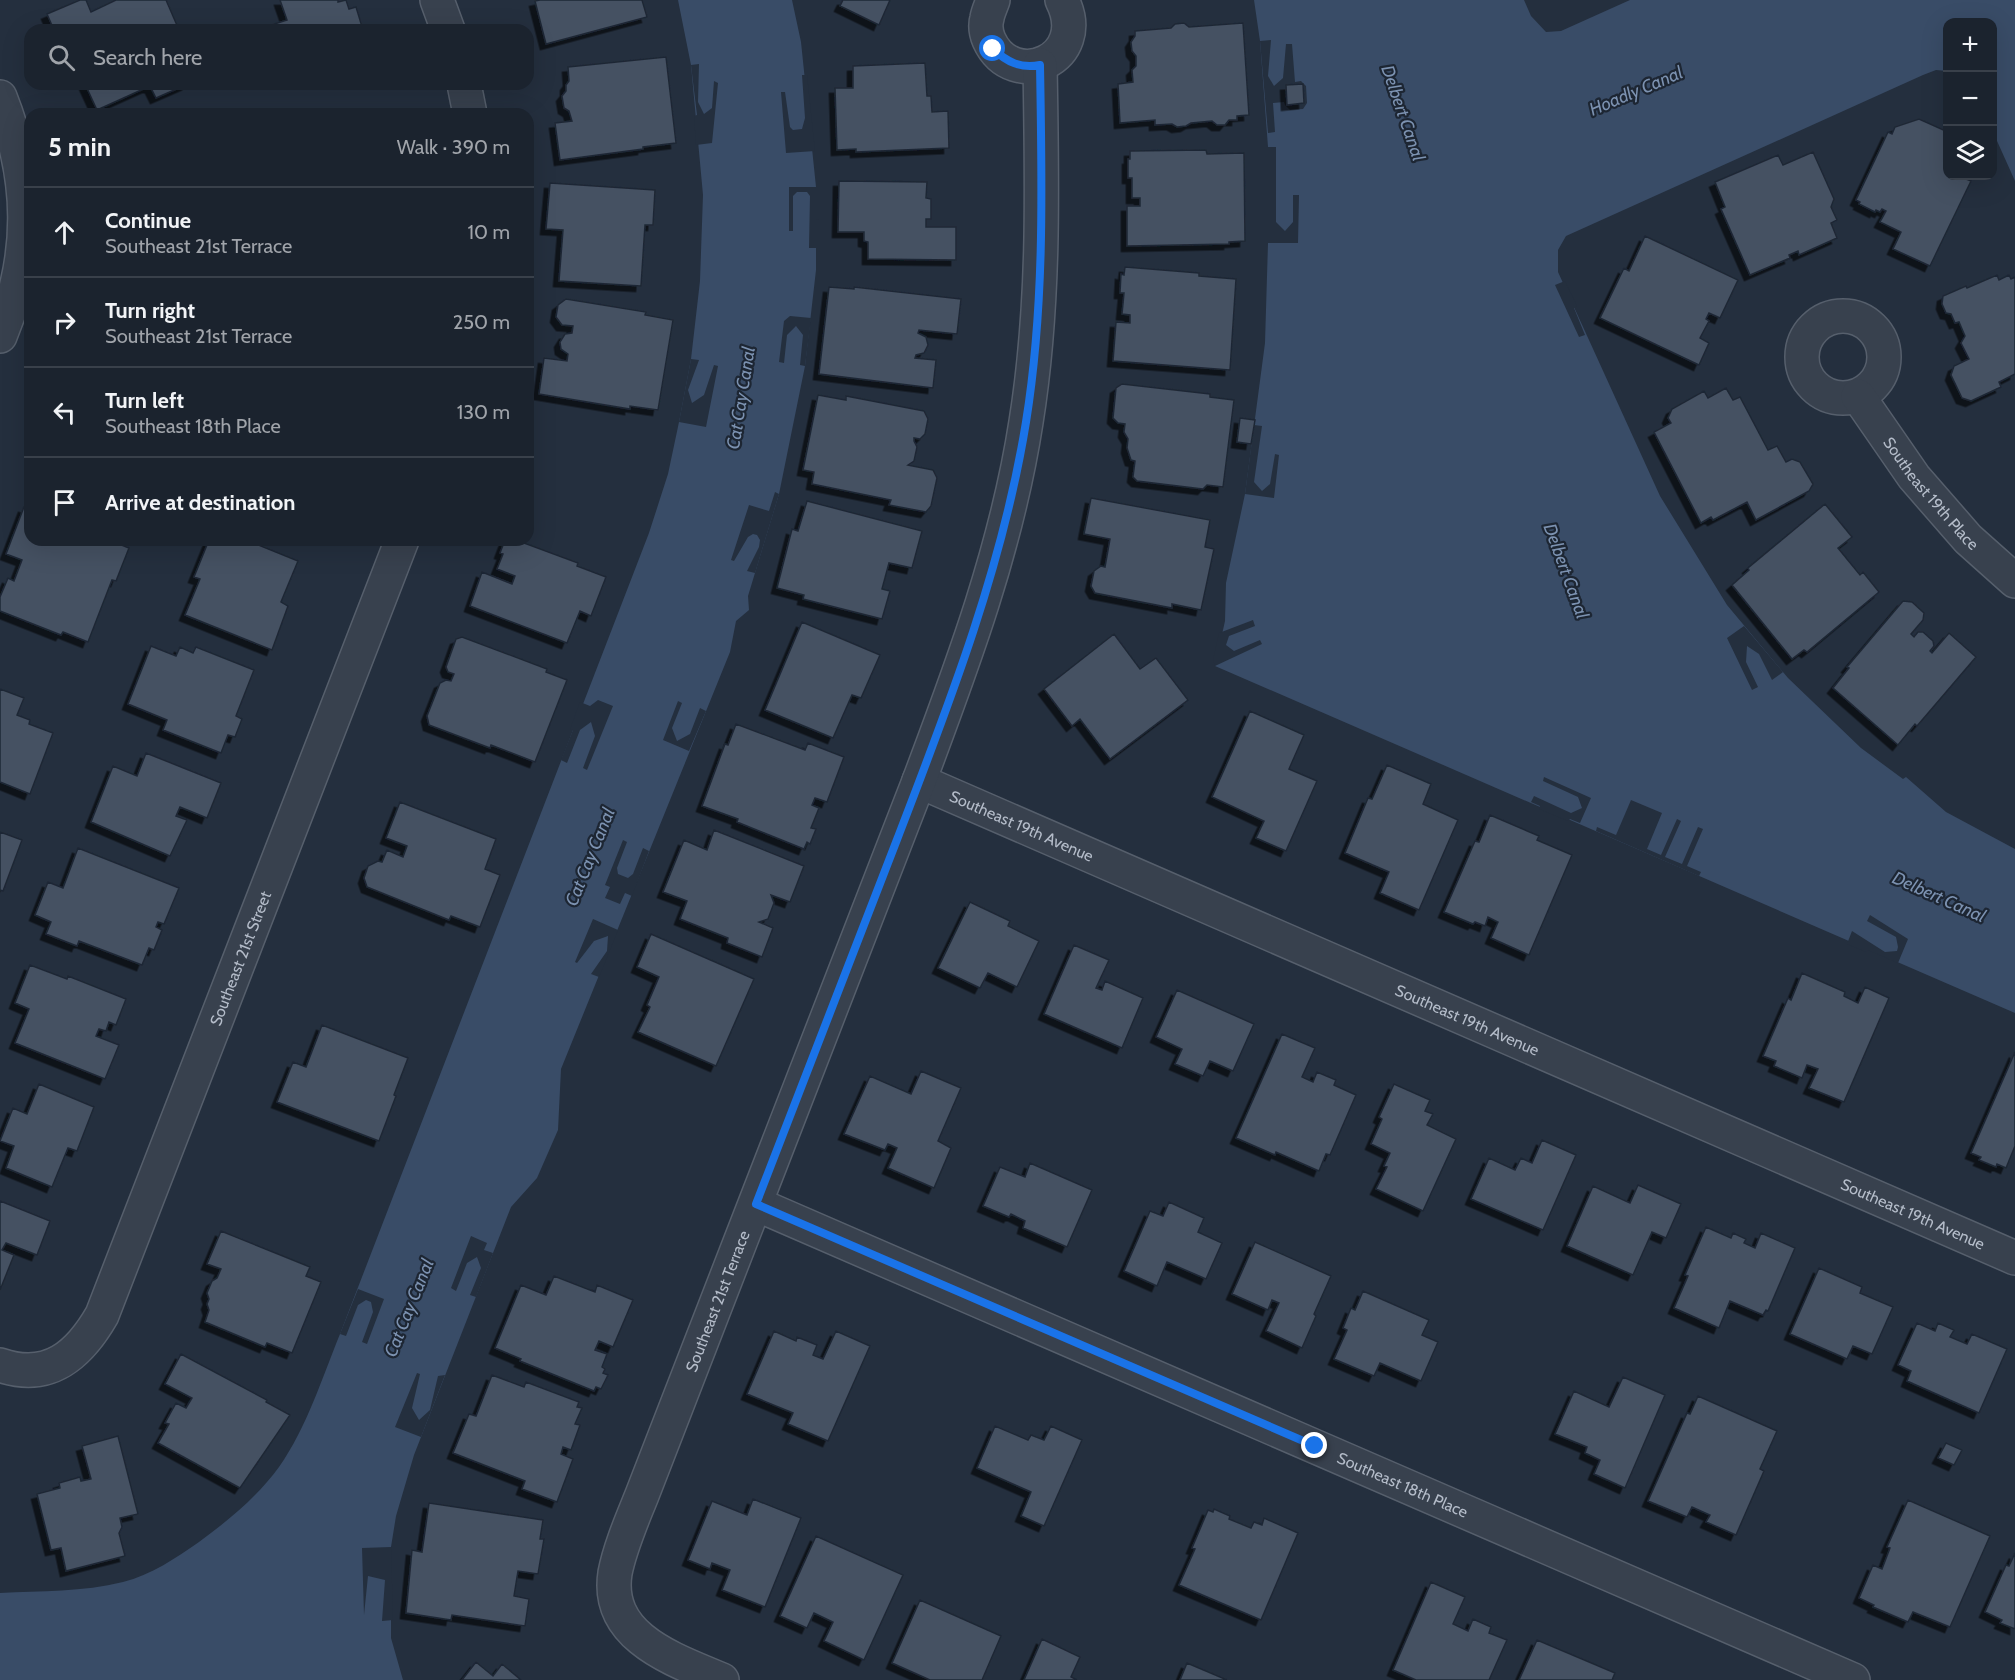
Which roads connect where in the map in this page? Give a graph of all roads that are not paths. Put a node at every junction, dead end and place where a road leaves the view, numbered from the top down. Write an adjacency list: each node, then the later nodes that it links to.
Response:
1 (437, 0): 4 (street)
2 (993, 0): 5 (street)
3 (1062, 0): 5 (street)
4 (446, 24)
5 (1040, 65): 15 (street, Southeast 21st Terrace)
6 (465, 90): 8 (street)
7 (0, 97): 9 (street)
8 (469, 108)
9 (24, 196)
10 (24, 234): 11 (street)
11 (0, 336)
12 (1858, 396): 14 (street, Southeast 19th Place)
13 (400, 546): 18 (street, Southeast 21st Street)
14 (2015, 581)
15 (919, 781): 16 (street, Southeast 21st Terrace); 17 (street, Southeast 19th Avenue)
16 (756, 1204): 19 (street, Southeast 21st Terrace); 20 (street, Southeast 18th Place)
17 (2015, 1258)
18 (0, 1365)
19 (722, 1680)
20 (1852, 1680)

